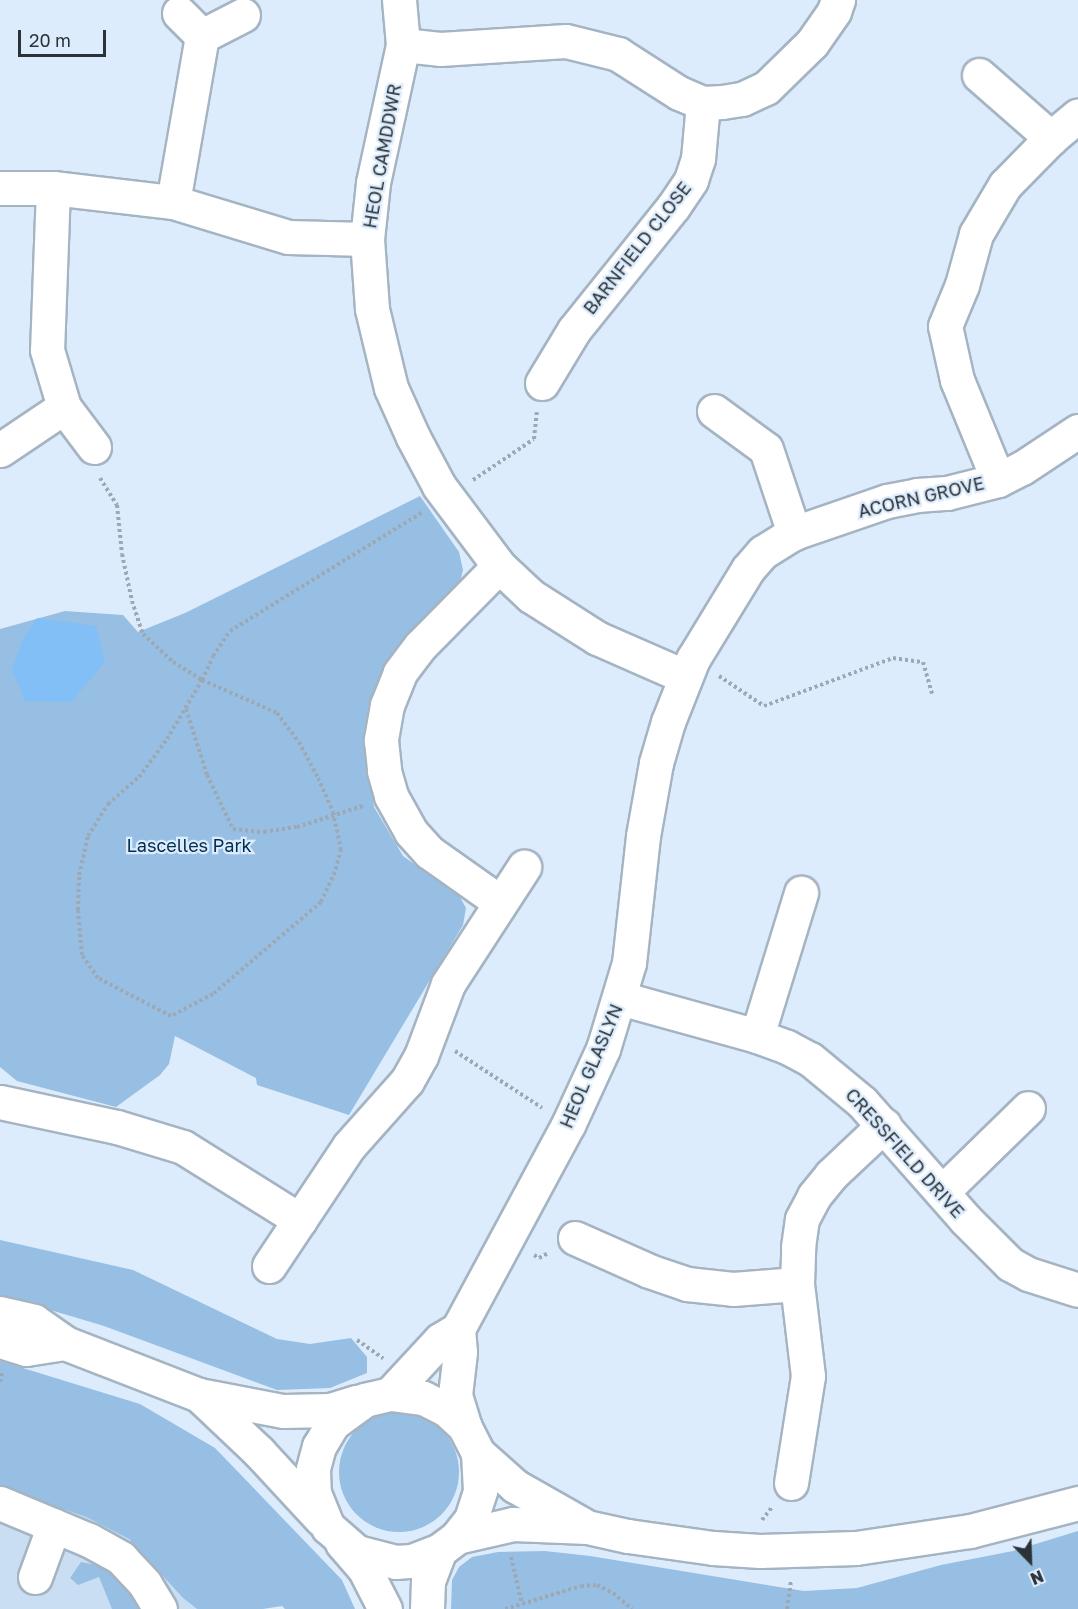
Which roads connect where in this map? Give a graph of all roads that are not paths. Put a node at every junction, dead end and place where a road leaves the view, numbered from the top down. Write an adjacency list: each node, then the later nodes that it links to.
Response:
1 (399, 0): 6 (street, HEOL CAMDDWR)
2 (838, 0): 8 (street)
3 (179, 14): 5 (street)
4 (243, 15): 5 (street)
5 (202, 36): 13 (street)
6 (402, 45): 8 (street); 14 (street, HEOL CAMDDWR)
7 (979, 75): 10 (street)
8 (703, 103): 15 (street, BARNFIELD CLOSE)
9 (1078, 115): 10 (street)
10 (1051, 138): 21 (street)
11 (0, 188): 12 (street)
12 (53, 188): 13 (street); 16 (street)
13 (173, 202): 14 (street)
14 (367, 239): 23 (street, HEOL CAMDDWR)
15 (542, 383)
16 (63, 407): 19 (street); 20 (street)
17 (714, 411): 22 (street)
18 (1078, 431): 21 (street, ACORN GROVE)
19 (94, 447)
20 (0, 450)
21 (998, 480): 22 (street, ACORN GROVE)
22 (794, 532): 24 (street, ACORN GROVE)
23 (499, 566): 24 (street, HEOL CAMDDWR); 27 (street)
24 (688, 667): 28 (street, HEOL GLASLYN)
25 (524, 867): 27 (street)
26 (801, 893): 29 (street)
27 (500, 902): 34 (street)
28 (620, 998): 29 (street, CRESSFIELD DRIVE); 40 (street, HEOL GLASLYN)
29 (757, 1036): 32 (street, CRESSFIELD DRIVE)
30 (0, 1102): 34 (street)
31 (1028, 1108): 33 (street)
32 (884, 1125): 33 (street, CRESSFIELD DRIVE); 37 (street)
33 (942, 1192): 38 (street, CRESSFIELD DRIVE)
34 (300, 1220): 36 (street)
35 (575, 1238): 37 (street)
36 (269, 1266)
37 (797, 1284): 46 (street)
38 (1078, 1290)
39 (0, 1313): 42 (street)
40 (458, 1329): 44 (street, HEOL GLASLYN); 45 (street)
41 (0, 1341): 42 (street)
42 (65, 1343): 43 (street)
43 (199, 1395): 44 (street); 51 (street)
44 (377, 1397): 45 (street); 51 (street)
45 (471, 1440): 50 (street); 52 (street)
46 (791, 1483)
47 (0, 1503): 49 (street)
48 (1078, 1503): 50 (street)
49 (54, 1525): 53 (street); 54 (street)
50 (587, 1527): 52 (street)
51 (333, 1532): 52 (street); 55 (street)
52 (448, 1544): 56 (street)
53 (35, 1577)
54 (160, 1609)
55 (385, 1609)
56 (427, 1609)

